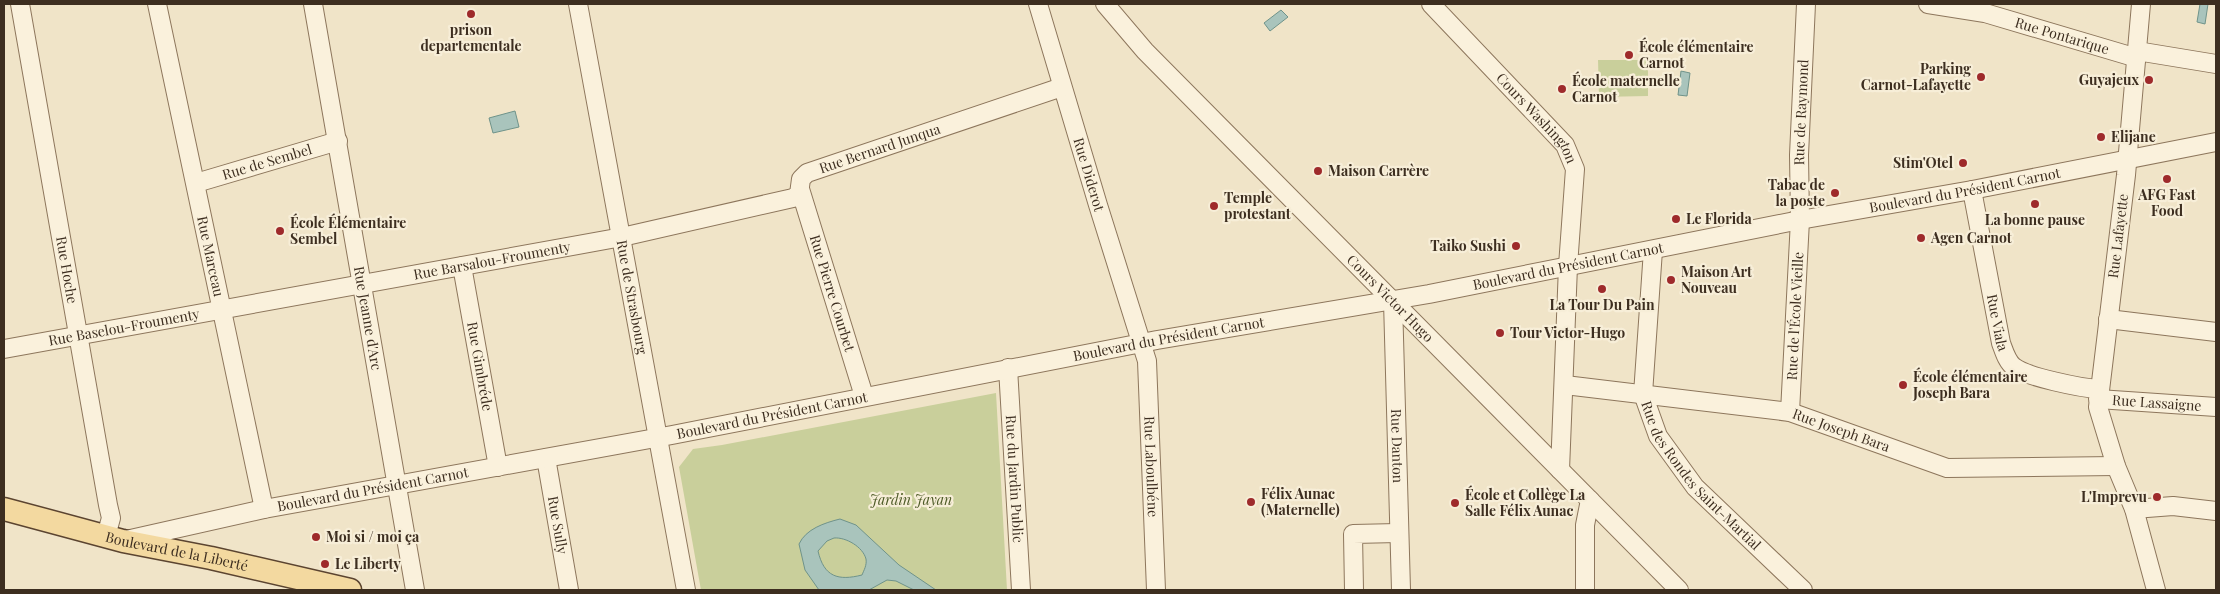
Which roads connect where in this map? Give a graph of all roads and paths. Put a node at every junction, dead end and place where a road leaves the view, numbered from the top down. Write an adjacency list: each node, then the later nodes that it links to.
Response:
1 (20, 4): 30 (street, Rue Hoche)
2 (157, 4): 17 (street, Rue Marceau)
3 (313, 4): 14 (street, Rue Jeanne d'Arc)
4 (578, 4): 21 (street, Rue de Strasbourg)
5 (1038, 4): 13 (street, Rue Diderot)
6 (1105, 4): 26 (street, Cours Victor Hugo)
7 (1431, 4): 24 (street, Cours Washington)
8 (1806, 4): 20 (street, Rue de Raymond)
9 (1928, 4): 11 (street, Rue Pontarique)
10 (2141, 4): 11 (street, Rue Lafayette)
11 (2137, 55): 12 (street, Rue Pontarique); 16 (street, Rue Lafayette)
12 (2216, 64)
13 (1062, 87): 18 (street, Rue Bernard Junqua); 31 (street, Rue Diderot)
14 (338, 141): 17 (street, Rue de Sembel); 25 (street, Rue Jeanne d'Arc)
15 (2216, 142): 16 (street, Boulevard du Président Carnot)
16 (2127, 158): 19 (street, Boulevard du Président Carnot); 28 (street, Rue Lafayette)
17 (196, 182): 27 (street, Rue Marceau)
18 (800, 189): 21 (street, Rue Bernard Junqua); 37 (street, Rue Pierre Courbet)
19 (1972, 190): 20 (street, Boulevard du Président Carnot); 36 (street, Rue Viala)
20 (1800, 220): 22 (street, Boulevard du Président Carnot); 39 (street, Rue de l'École Vieille)
21 (622, 237): 23 (street, Rue Barsalou-Froumenty); 40 (street, Rue de Strasbourg)
22 (1653, 250): 24 (street, Boulevard du Président Carnot); 35 (street, Rue des Rondes Saint-Martial)
23 (462, 266): 25 (street, Rue Barsalou-Froumenty); 43 (street, Rue Gimbréde)
24 (1568, 266): 26 (street, Boulevard du Président Carnot); 34 (street, Cours Washington)
25 (362, 284): 27 (street, Rue Baselou-Froumenty); 45 (street, Rue Jeanne d'Arc)
26 (1393, 301): 31 (street, Boulevard du Président Carnot); 44 (street, Cours Victor Hugo); 51 (street, Rue Danton)
27 (222, 308): 30 (street, Rue Baselou-Froumenty); 48 (street, Rue Marceau)
28 (2108, 319): 29 (street); 36 (street, Rue Lafayette)
29 (2216, 332)
30 (79, 336): 32 (street, Rue Baselou-Froumenty); 52 (street, Rue Hoche)
31 (1142, 343): 33 (street, Boulevard du Président Carnot); 58 (street, Rue Laboulbéne)
32 (4, 349)
33 (1008, 368): 37 (street, Boulevard du Président Carnot); 57 (street, Rue du Jardin Public)
34 (1565, 385): 35 (street, Rue Joseph Bara); 44 (street, Cours Washington)
35 (1643, 394): 39 (street, Rue Joseph Bara); 63 (street, Rue des Rondes Saint-Martial)
36 (2098, 394): 38 (street, Rue Lassaigne); 42 (street, Rue Lafayette)
37 (864, 396): 40 (street, Boulevard du Président Carnot)
38 (2216, 407)
39 (1790, 412): 42 (street, Rue Joseph Bara)
40 (657, 437): 41 (street, Boulevard du Président Carnot); 56 (street, Rue de Strasbourg)
41 (546, 458): 43 (street, Boulevard du Président Carnot); 55 (street, Rue Sully)
42 (2116, 466): 49 (street, Rue Lafayette)
43 (498, 467): 45 (street, Boulevard du Président Carnot)
44 (1560, 470): 46 (street, Cours Victor Hugo)
45 (396, 485): 48 (street, Boulevard du Président Carnot); 54 (street, Rue Jeanne d'Arc)
46 (1590, 500): 61 (street); 62 (street, Cours Victor Hugo)
47 (4, 509): 52 (main road, Boulevard de la Liberté)
48 (264, 509): 52 (street, Boulevard du Président Carnot)
49 (2134, 510): 50 (street); 64 (street, Rue Lafayette)
50 (2216, 511)
51 (1398, 533): 59 (street); 60 (street, Rue Danton)
52 (114, 538): 53 (main road, Boulevard de la Liberté)
53 (350, 590)
54 (414, 590)
55 (570, 590)
56 (686, 590)
57 (1021, 590)
58 (1156, 590)
59 (1354, 590)
60 (1401, 590)
61 (1585, 590)
62 (1679, 590)
63 (1803, 590)
64 (2156, 590)

